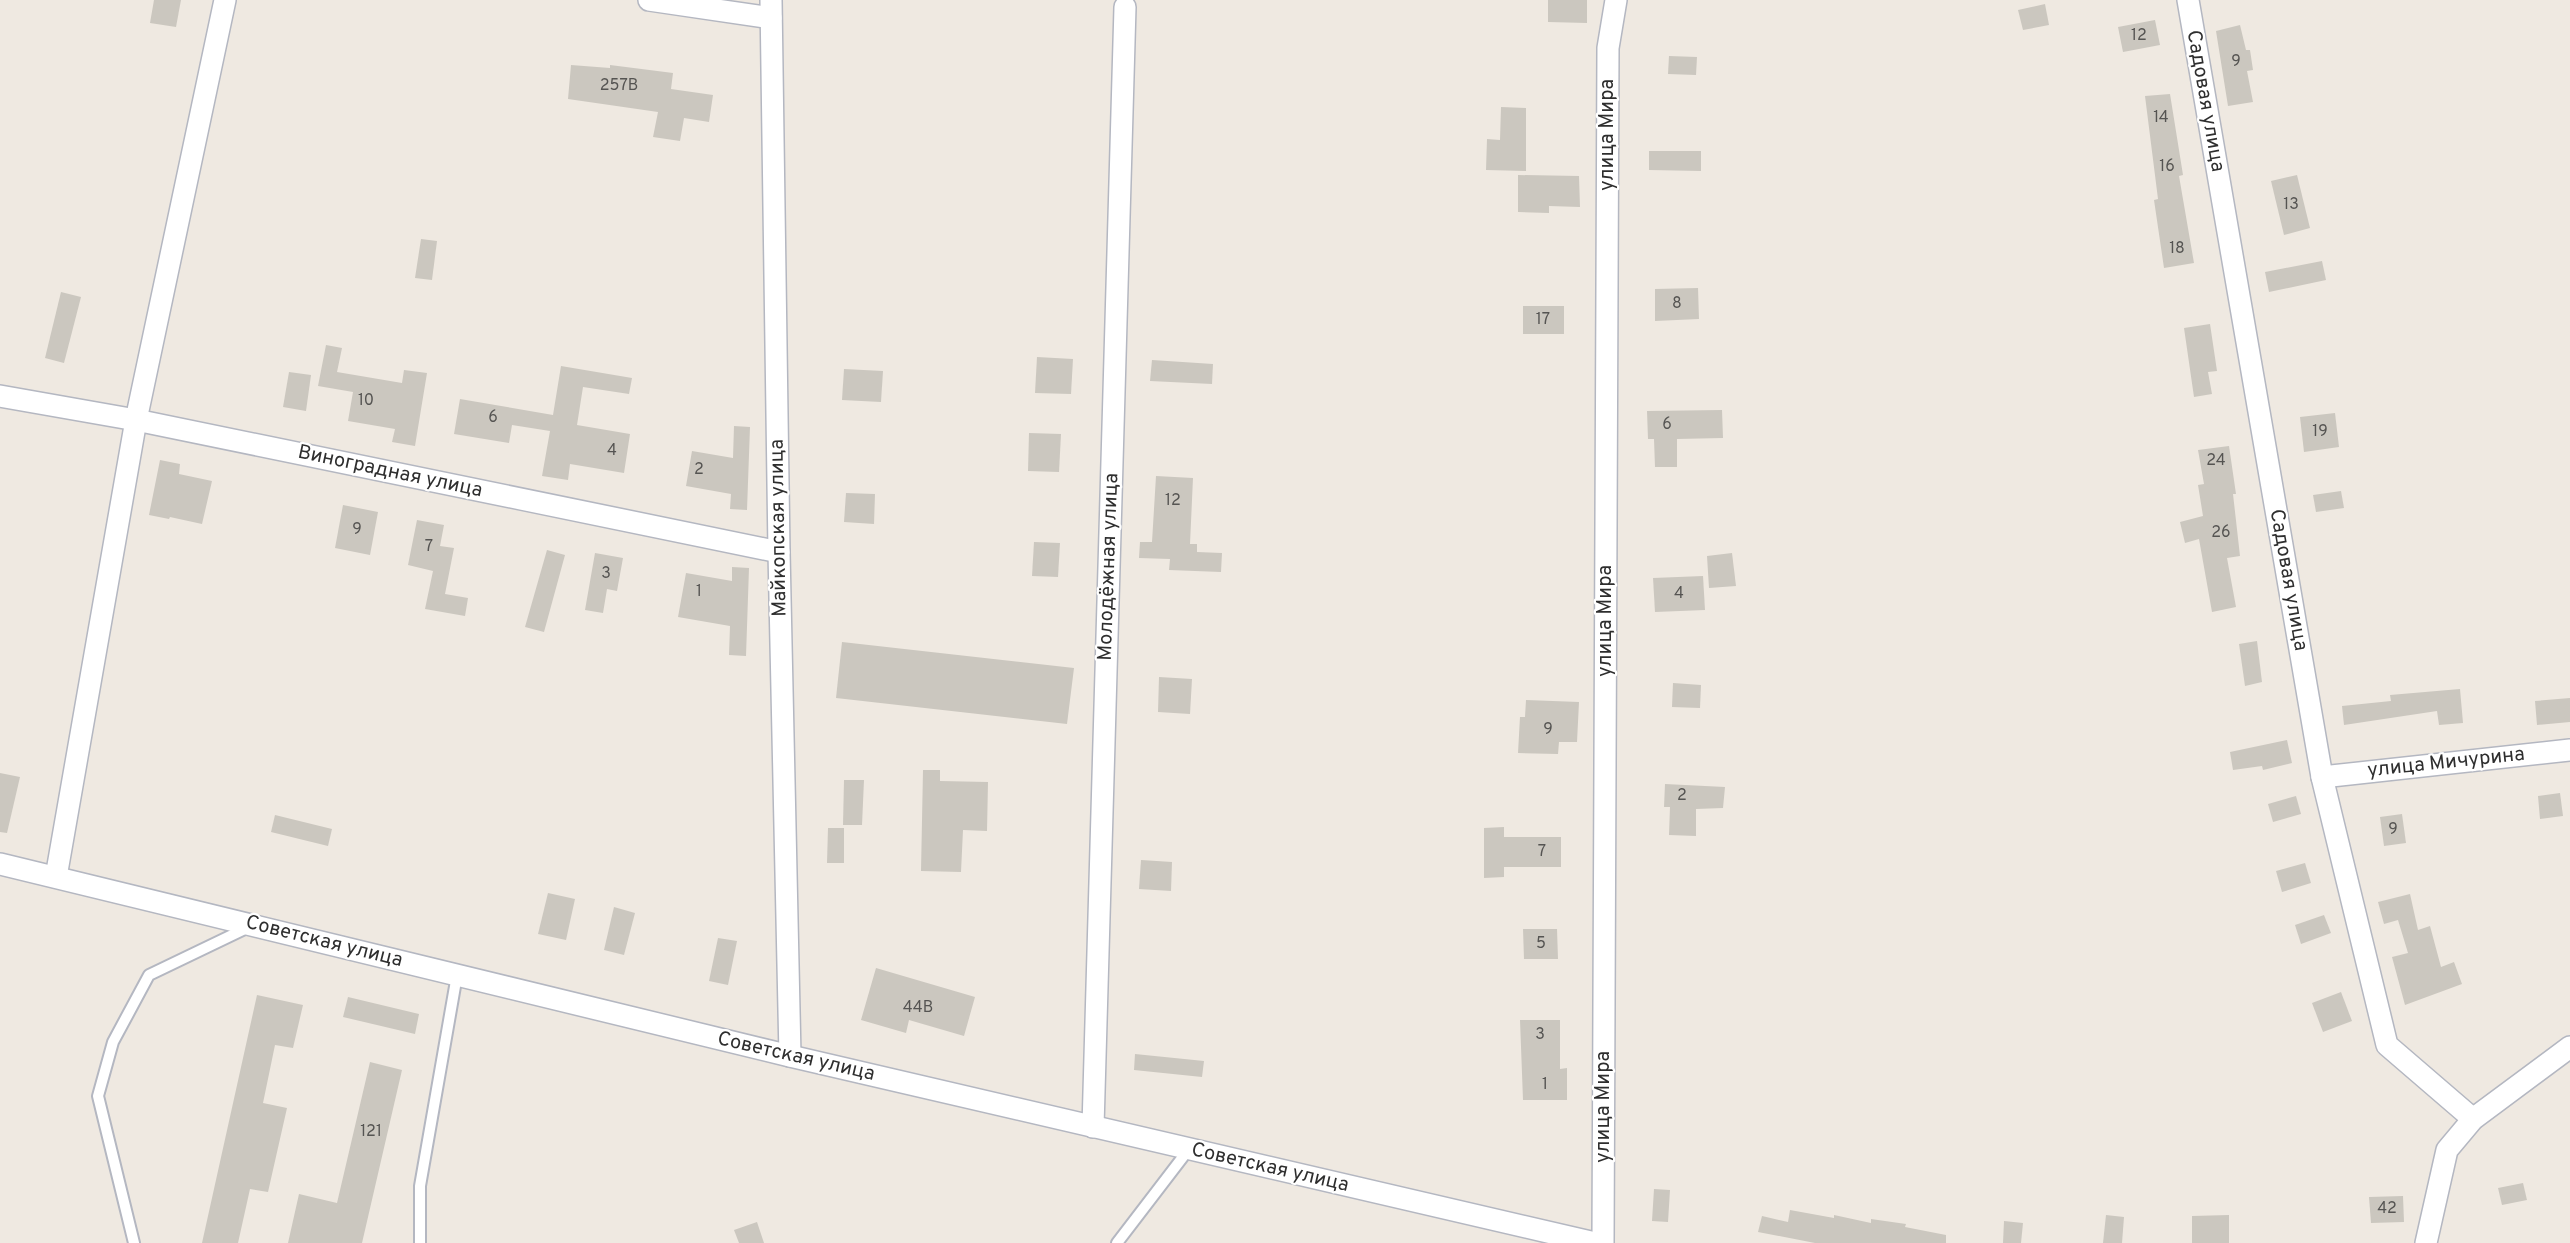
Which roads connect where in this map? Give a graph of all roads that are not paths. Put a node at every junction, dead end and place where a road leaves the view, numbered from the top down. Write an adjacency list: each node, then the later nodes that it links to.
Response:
1 (225, 0): 8 (street)
2 (649, 0): 6 (street)
3 (1616, 0): 25 (street, улица Мира)
4 (2188, 0): 11 (street, Садовая улица)
5 (1125, 7): 19 (street, Молодёжная улица)
6 (771, 9): 9 (street, Майкопская улица)
7 (0, 396): 8 (street, Виноградная улица)
8 (136, 420): 9 (street, Виноградная улица); 13 (street)
9 (779, 552): 17 (street, Майкопская улица)
10 (2570, 750): 11 (street, улица Мичурина)
11 (2322, 777): 18 (street, Садовая улица)
12 (0, 864): 13 (street, Советская улица)
13 (56, 877): 14 (street, Советская улица)
14 (254, 925): 15 (street, Советская улица); 21 (lane)
15 (457, 975): 17 (street, Советская улица); 22 (lane)
16 (2570, 1047): 18 (street)
17 (790, 1056): 19 (street, Советская улица)
18 (2473, 1119): 26 (street)
19 (1093, 1127): 20 (street, Советская улица)
20 (1189, 1149): 23 (lane); 24 (street, Советская улица)
21 (134, 1243)
22 (420, 1243)
23 (1117, 1243)
24 (1595, 1243)
25 (1603, 1243)
26 (2426, 1243)

